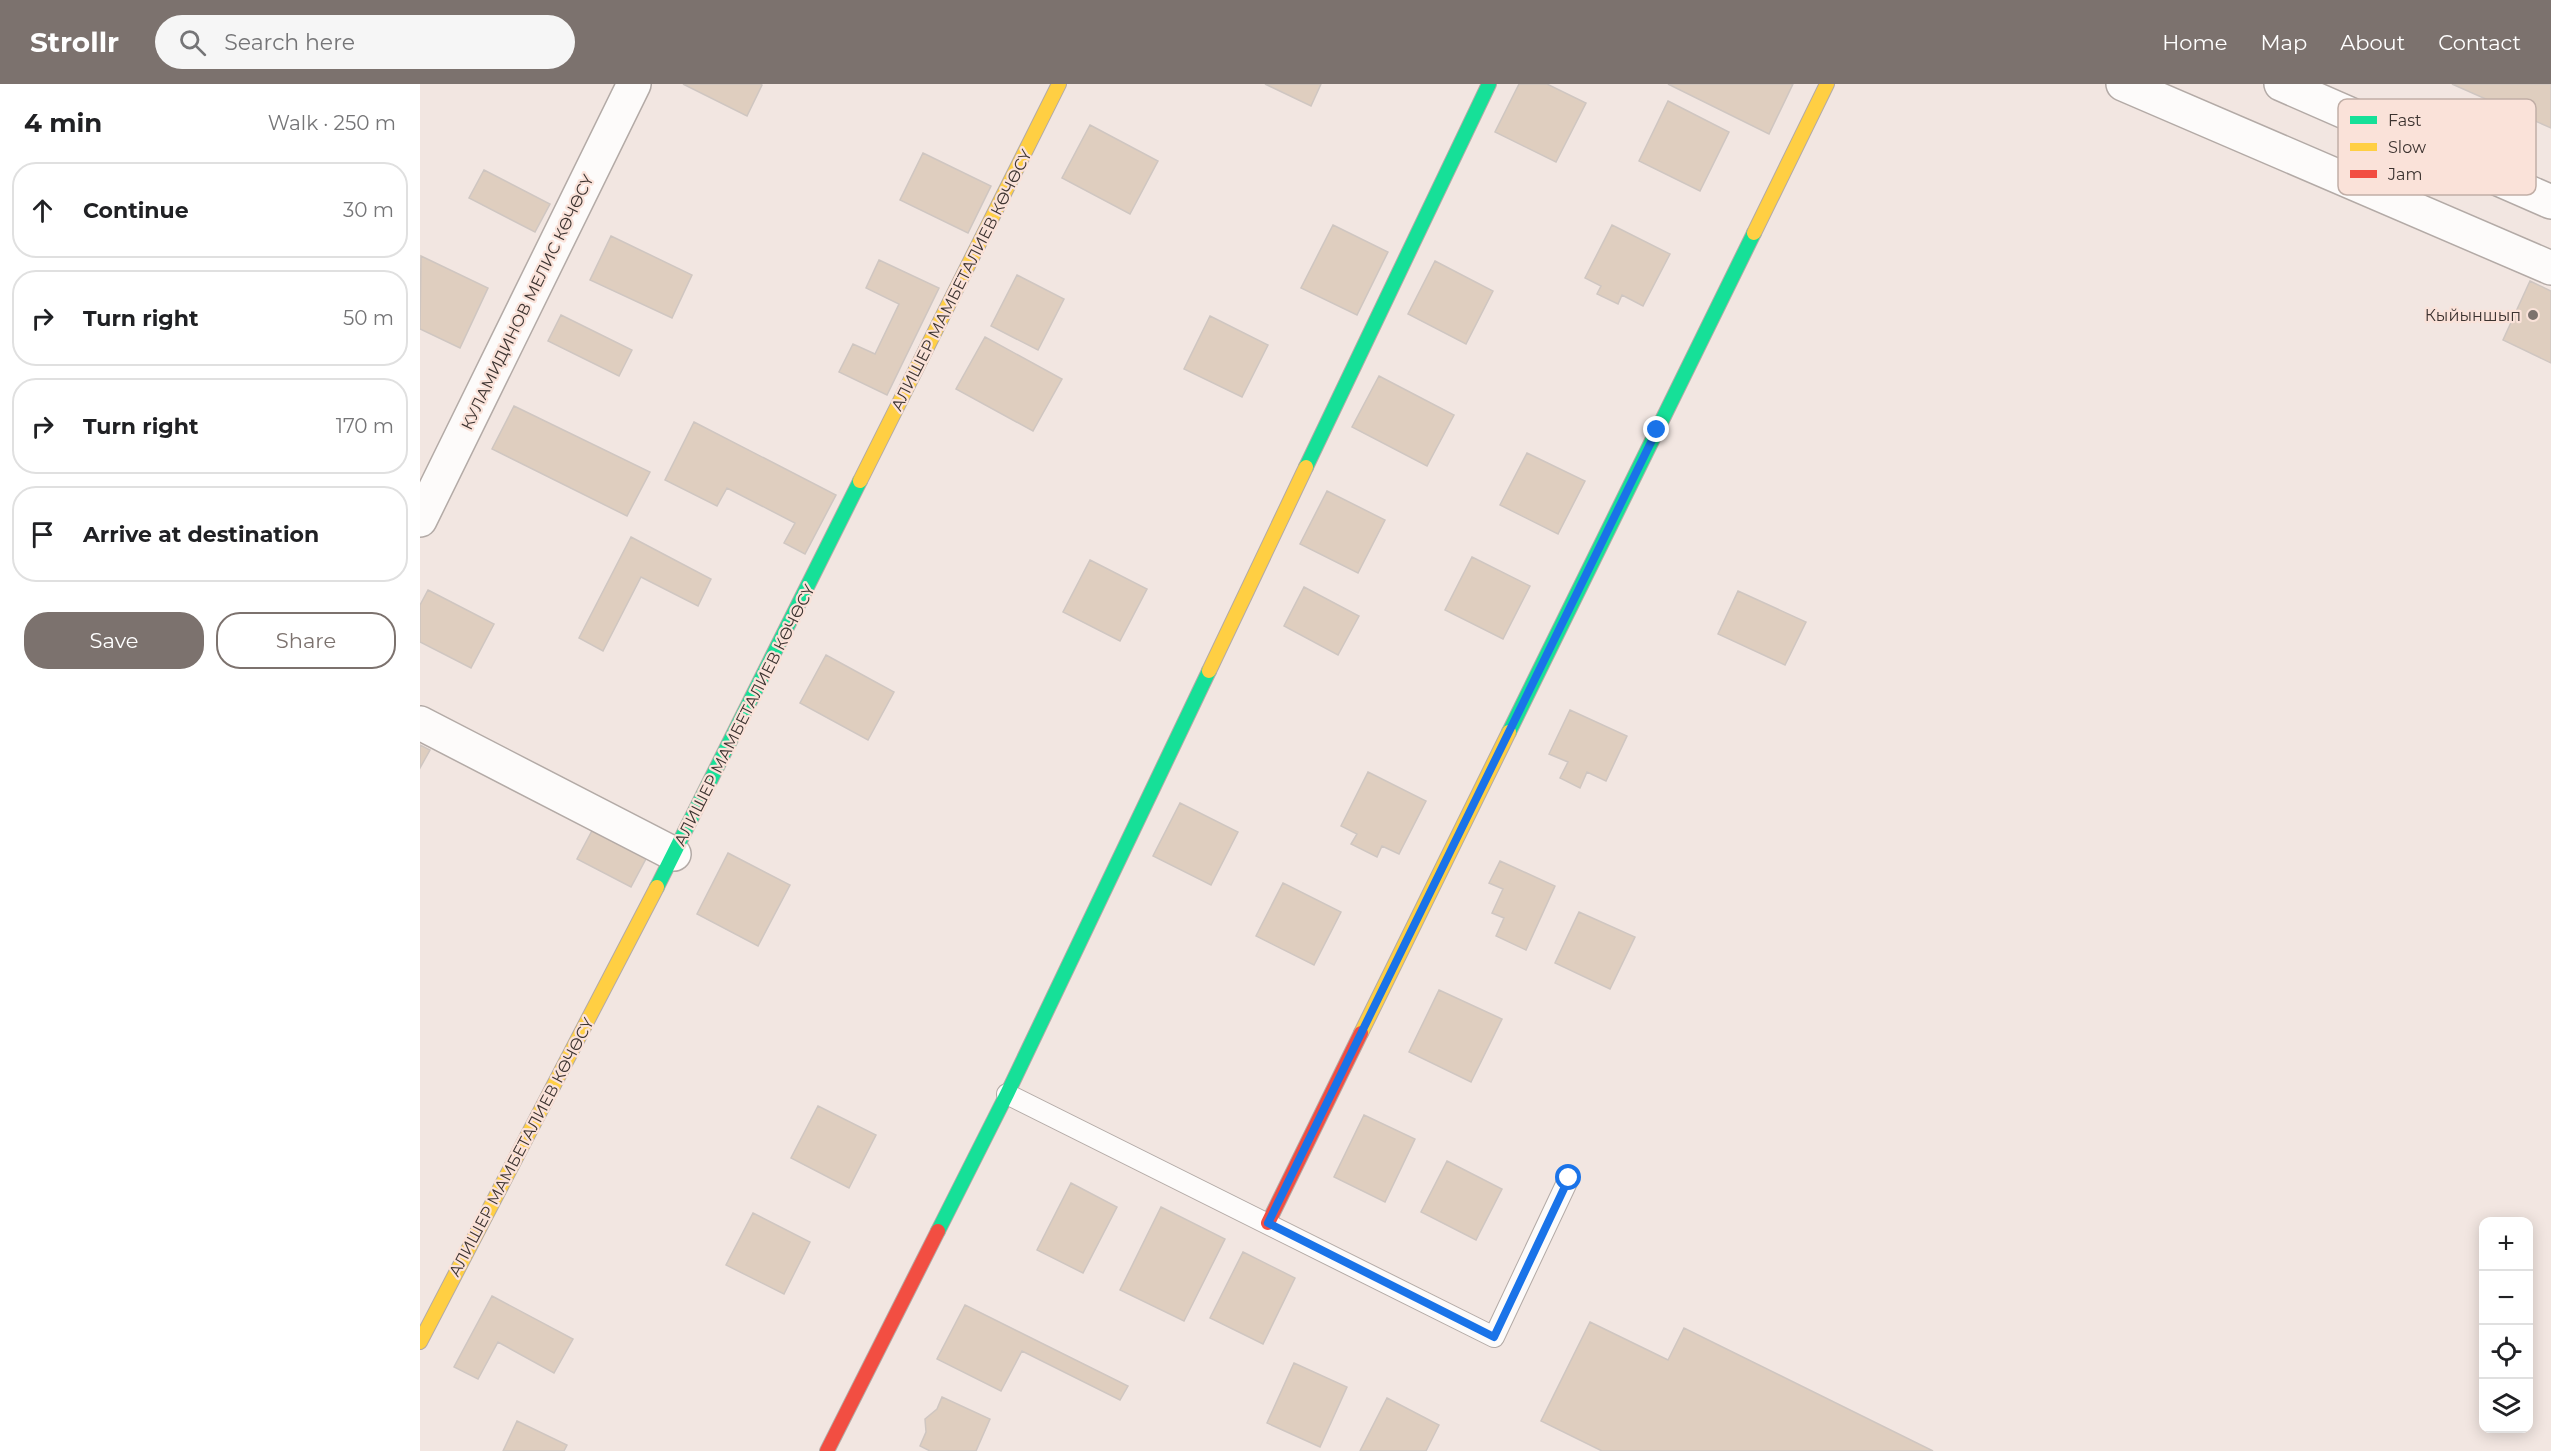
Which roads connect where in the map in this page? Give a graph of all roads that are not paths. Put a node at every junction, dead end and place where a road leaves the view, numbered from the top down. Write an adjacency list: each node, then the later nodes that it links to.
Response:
1 (634, 84): 13 (street, КУЛАМИДИНОВ МЕЛИС КӨЧӨСҮ)
2 (1059, 84): 15 (street, АЛИШЕР МАМБЕТАЛИЕВ КӨЧӨСҮ)
3 (1489, 84): 16 (street)
4 (1827, 84): 18 (street)
5 (2123, 84): 8 (street)
6 (2281, 84): 7 (street)
7 (2338, 109)
8 (2338, 176)
9 (2381, 195): 12 (street)
10 (2535, 195): 11 (street)
11 (2551, 202)
12 (2551, 268)
13 (420, 520)
14 (420, 723): 15 (street)
15 (675, 854): 19 (street, АЛИШЕР МАМБЕТАЛИЕВ КӨЧӨСҮ)
16 (1007, 1094): 18 (lane); 20 (street)
17 (1569, 1178): 18 (lane)
18 (1268, 1223)
19 (420, 1342)
20 (827, 1451)

